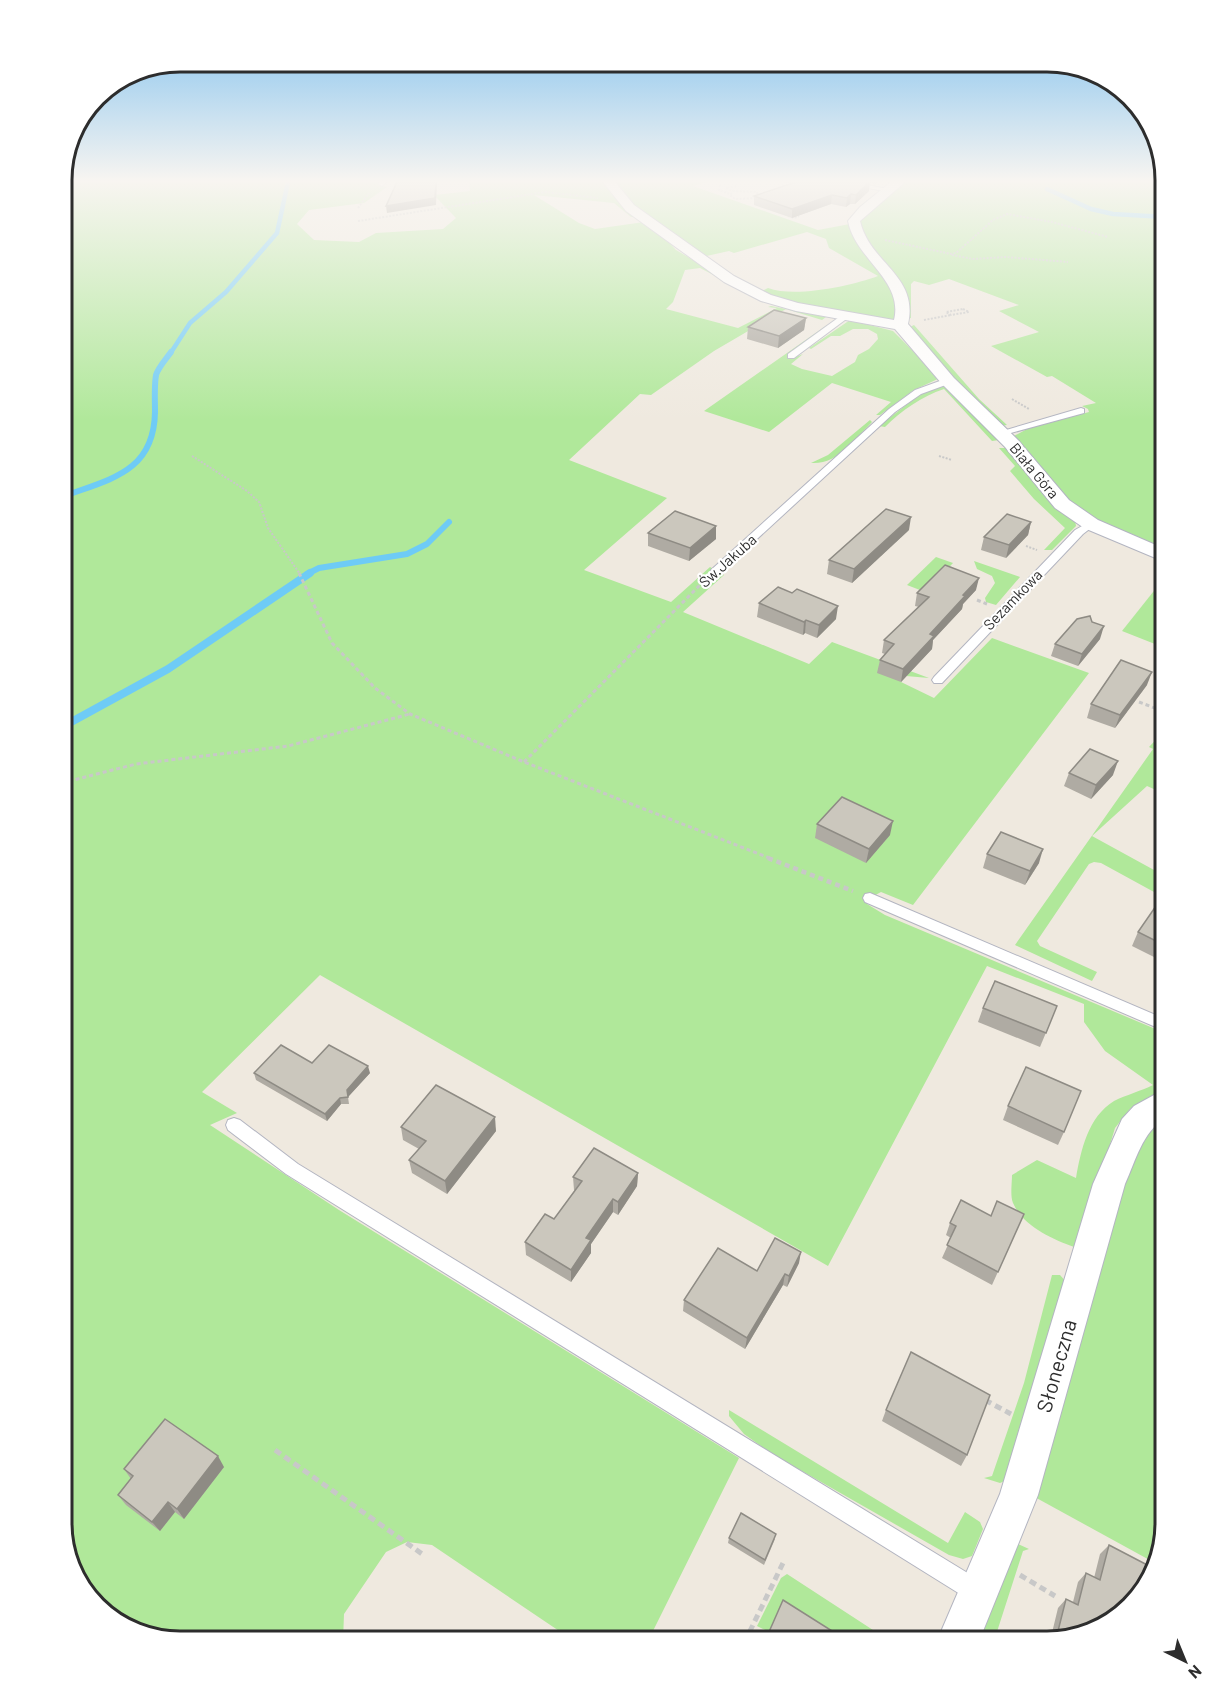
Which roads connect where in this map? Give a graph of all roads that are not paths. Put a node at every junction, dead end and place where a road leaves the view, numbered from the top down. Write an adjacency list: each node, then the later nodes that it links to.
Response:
1 (705, 261): 3 (street)
2 (877, 261): 4 (street)
3 (844, 316): 4 (street); 5 (lane)
4 (900, 325): 6 (street, Biała Góra)
5 (791, 356)
6 (948, 381): 8 (street, Biała Góra); 11 (lane, Św.Jakuba)
7 (1081, 411): 8 (lane)
8 (1000, 433): 9 (street, Biała Góra)
9 (1091, 524): 10 (street, Biała Góra); 12 (lane, Sezamkowa)
10 (1155, 551)
11 (715, 572)
12 (938, 680)
13 (870, 898): 14 (lane)
14 (1155, 1020)
15 (1155, 1108): 17 (street, Słoneczna)
16 (234, 1125): 17 (lane)
17 (978, 1592): 18 (street, Słoneczna)
18 (962, 1631)

